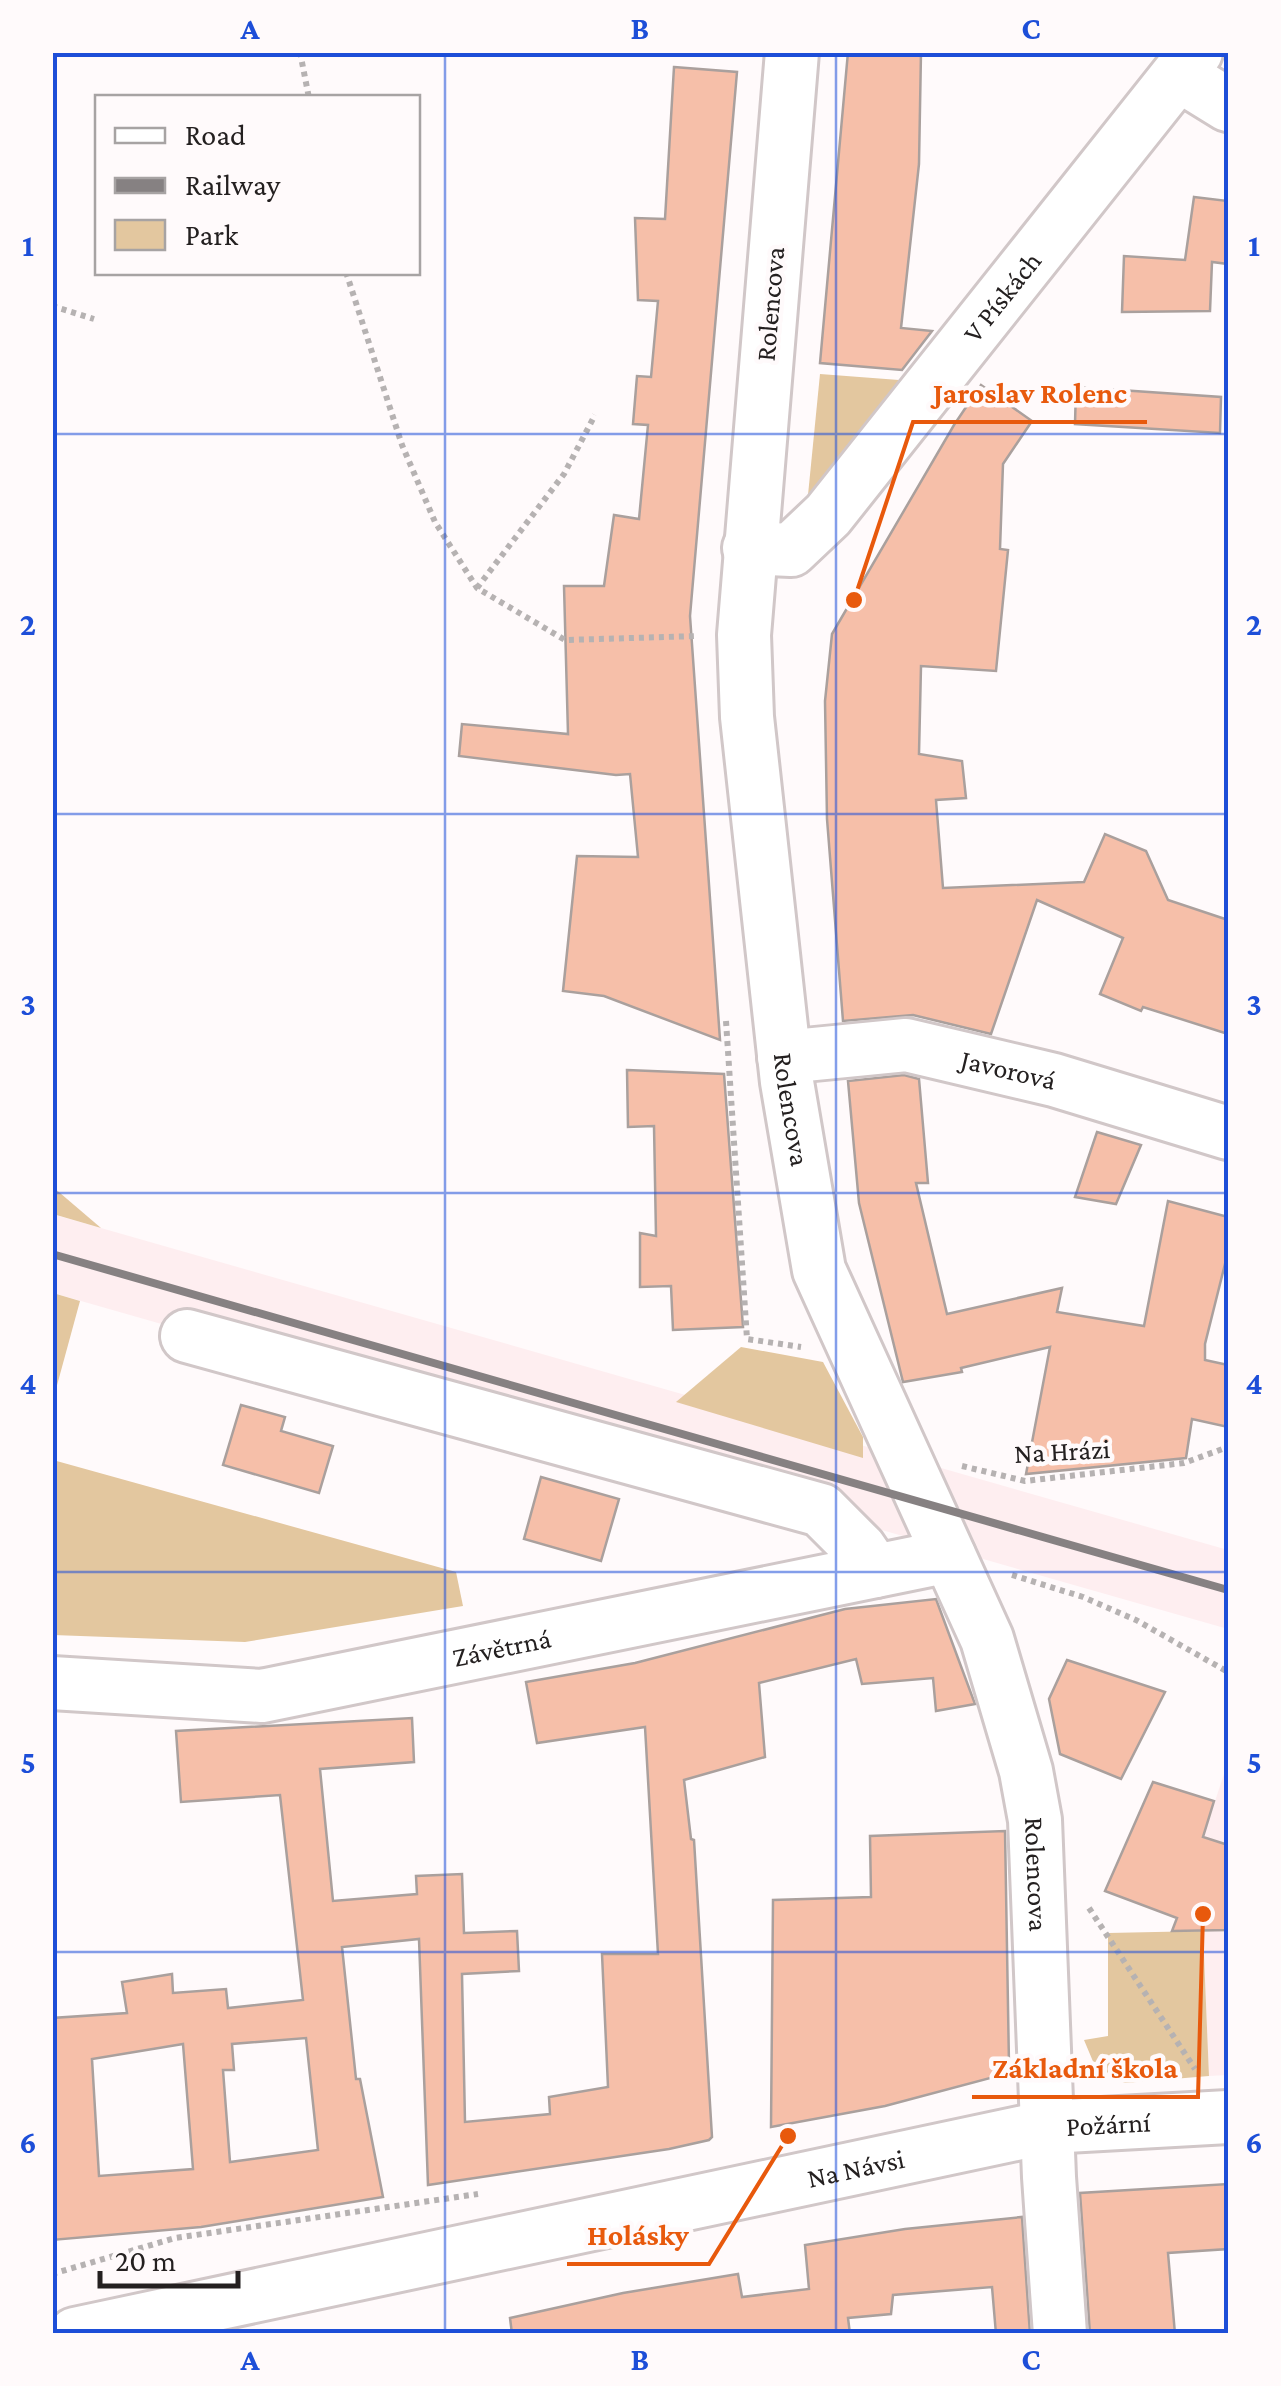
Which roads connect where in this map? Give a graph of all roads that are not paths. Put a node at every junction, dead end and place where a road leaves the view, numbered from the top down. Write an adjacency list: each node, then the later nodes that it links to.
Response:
1 (792, 52): 4 (street, Rolencova)
2 (1188, 64): 3 (street); 4 (street, V Pískách)
3 (1228, 105)
4 (749, 548): 5 (street, Rolencova)
5 (784, 1057): 6 (street, Javorová); 8 (street, Rolencova)
6 (1228, 1133)
7 (187, 1336): 9 (street)
8 (949, 1556): 9 (street, Závětrná); 12 (street, Rolencova)
9 (875, 1570): 10 (street, Závětrná)
10 (52, 1684)
11 (1217, 2100): 12 (street, Požární)
12 (1048, 2127): 13 (street, Na Návsi); 14 (street, Rolencova)
13 (75, 2334)
14 (1060, 2334)

